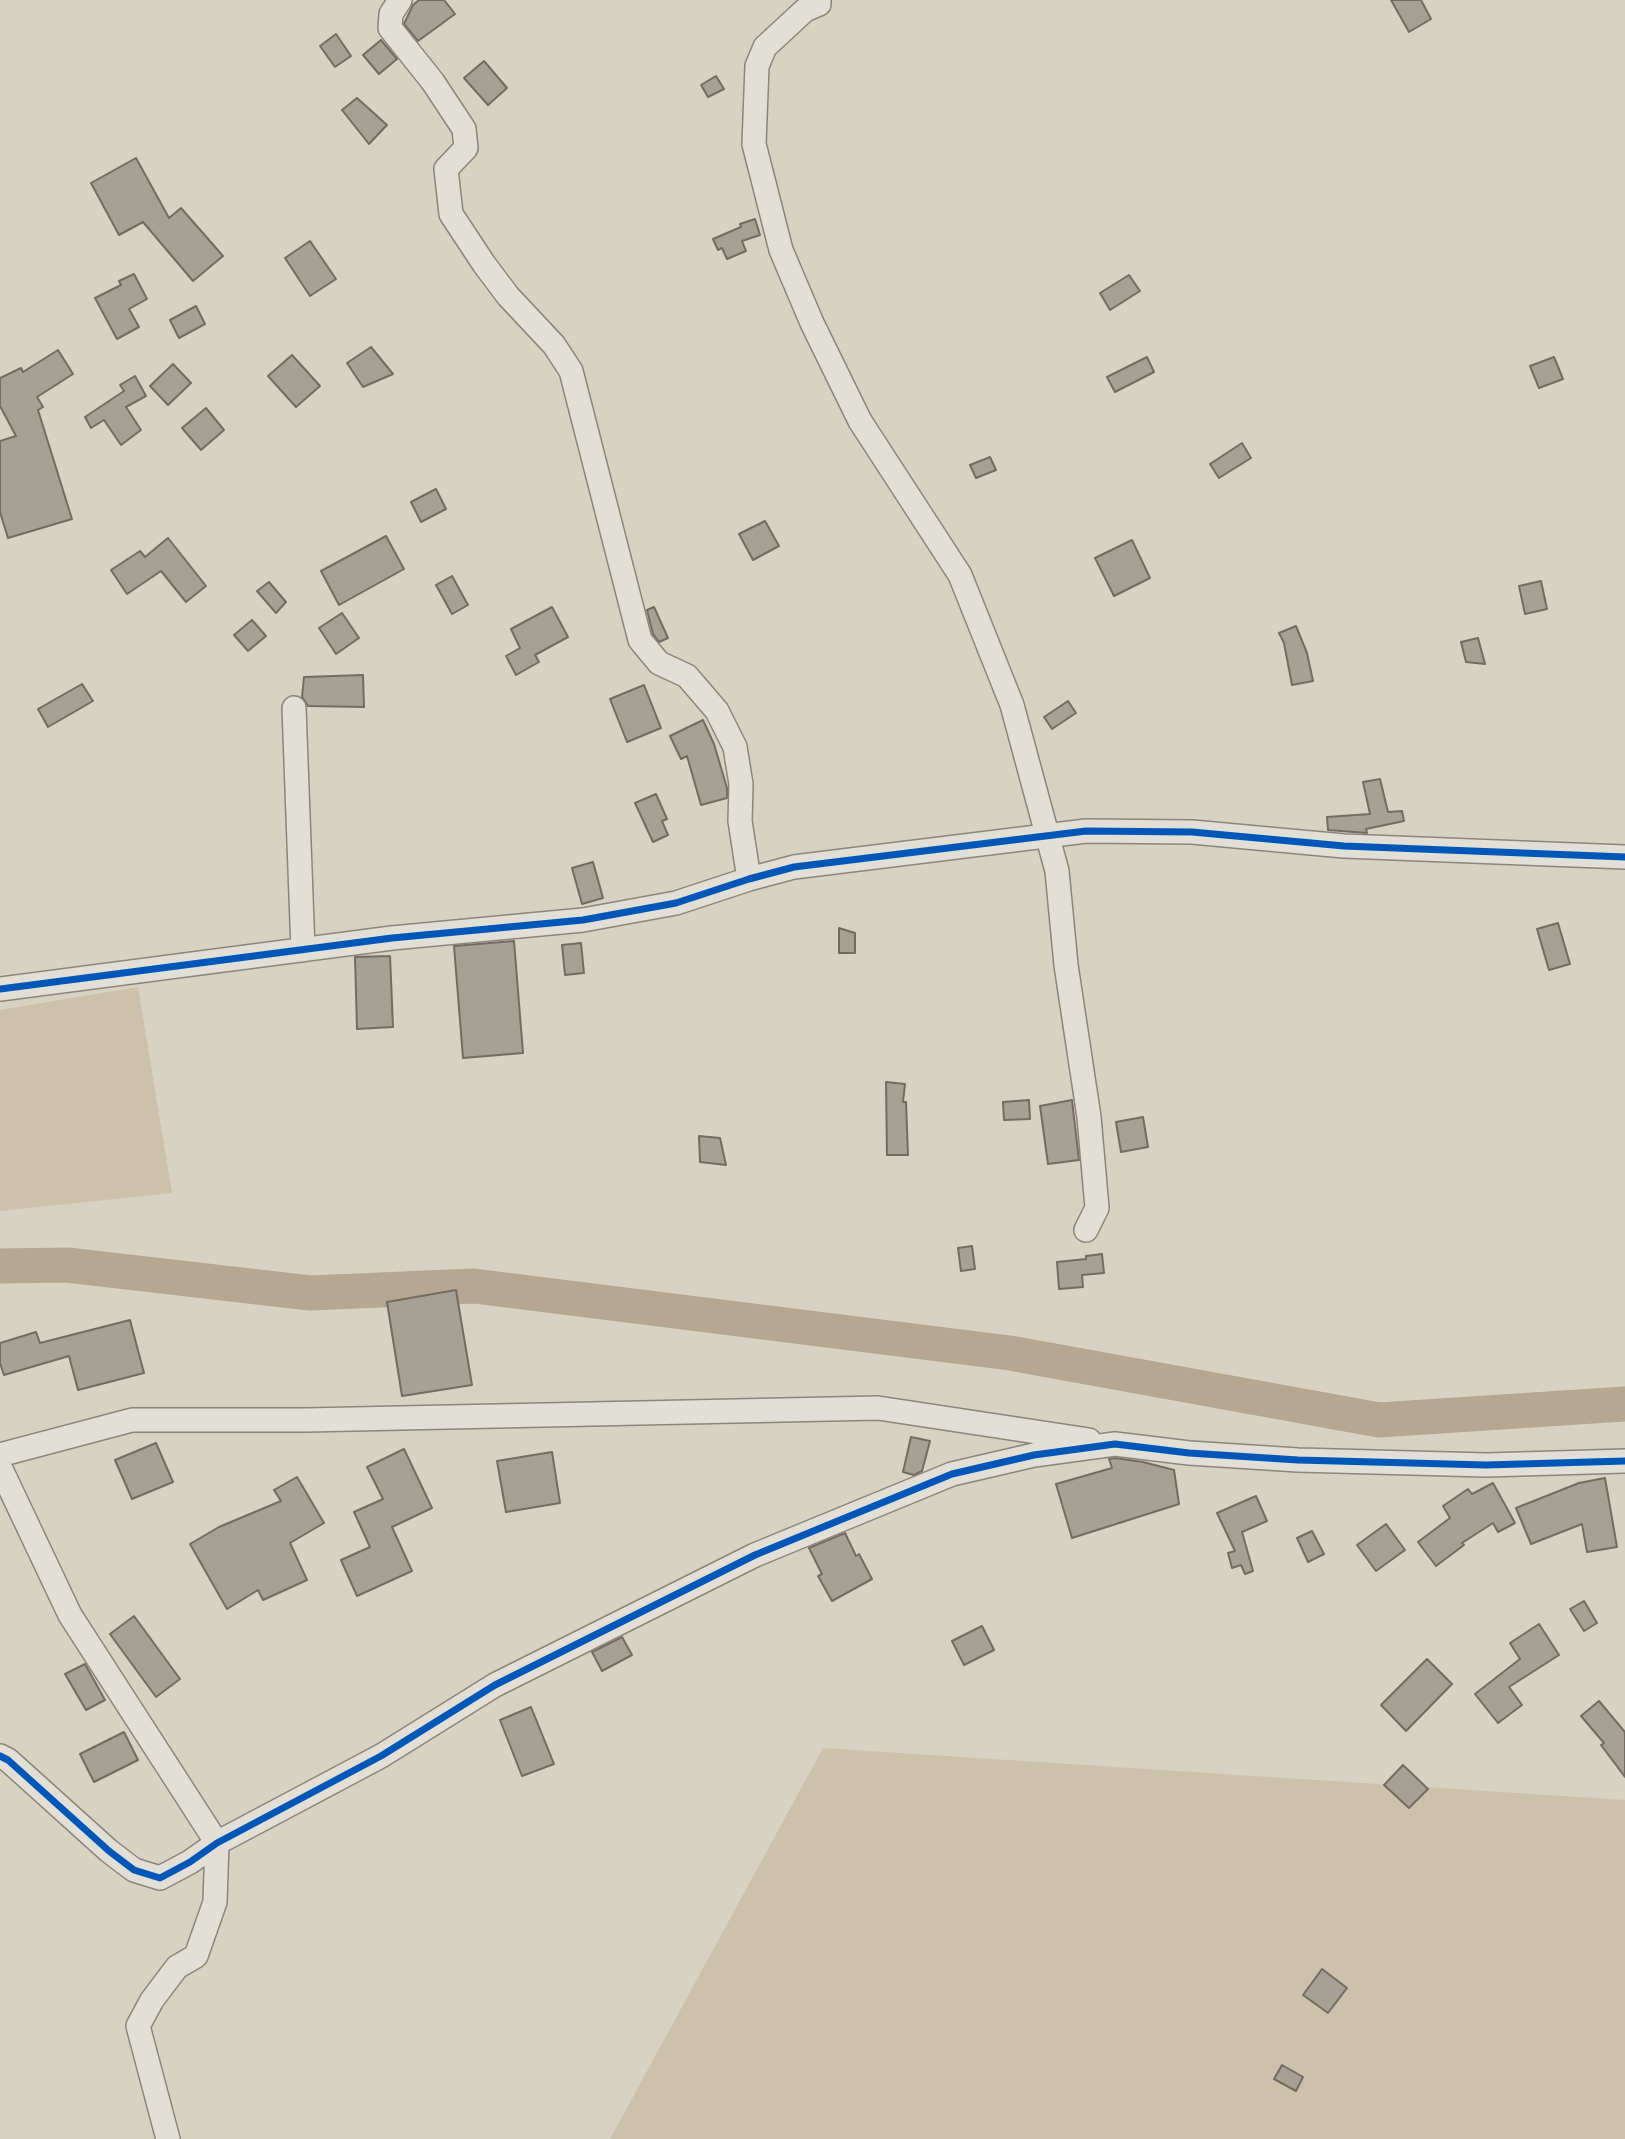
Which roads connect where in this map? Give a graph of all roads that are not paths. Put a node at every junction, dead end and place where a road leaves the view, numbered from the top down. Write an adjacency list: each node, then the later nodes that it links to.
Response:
1 (400, 0): 6 (street)
2 (819, 0): 4 (street)
3 (294, 708): 7 (street)
4 (1049, 836): 5 (street); 6 (street); 9 (street)
5 (1625, 857)
6 (749, 878): 7 (street)
7 (303, 950): 8 (street)
8 (0, 989)
9 (1086, 1230)
10 (1115, 1444): 11 (street); 12 (street); 15 (street)
11 (0, 1454)
12 (1625, 1461)
13 (0, 1467): 15 (street)
14 (0, 1756): 15 (street)
15 (217, 1843): 16 (street)
16 (168, 2139)

